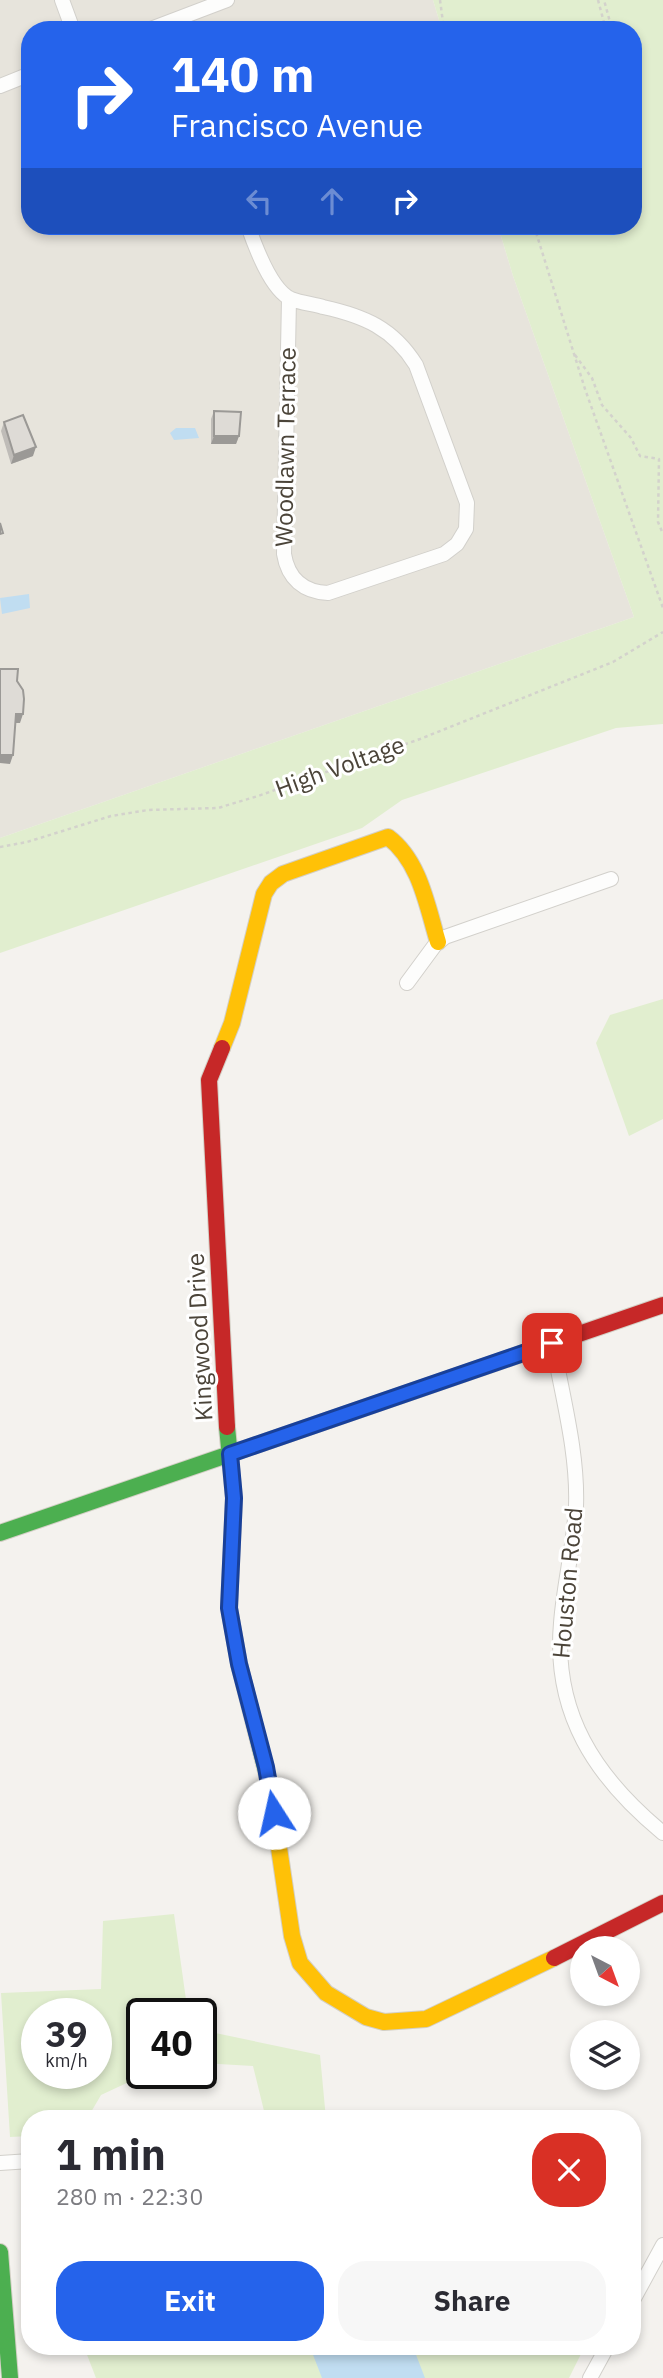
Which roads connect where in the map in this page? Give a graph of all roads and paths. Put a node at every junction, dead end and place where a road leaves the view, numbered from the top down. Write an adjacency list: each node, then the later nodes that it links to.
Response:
1 (62, 0): 6 (street)
2 (227, 0): 7 (street)
3 (440, 0): 8 (path)
4 (598, 0): 9 (path)
5 (604, 0): 10 (path)
6 (70, 21)
7 (182, 21)
8 (443, 21)
9 (602, 21)
10 (610, 21)
11 (21, 78): 12 (street)
12 (0, 86)
13 (251, 235): 15 (street)
14 (537, 235): 16 (path)
15 (289, 299): 15 (street, Woodlawn Terrace)
16 (574, 353): 17 (path); 18 (path)
17 (663, 534)
18 (663, 608)
19 (663, 632): 20 (path, High Voltage)
20 (0, 847)
21 (611, 879): 22 (street)
22 (439, 942): 23 (street); 26 (street, Kingwood Drive)
23 (407, 983)
24 (663, 1305): 25 (street)
25 (552, 1343): 26 (street); 28 (street, Houston Road)
26 (230, 1454): 27 (street); 29 (street, Kingwood Drive)
27 (0, 1533)
28 (663, 1833)
29 (663, 1903)
30 (21, 2162): 31 (street)
31 (0, 2163)
32 (663, 2245): 34 (street)
33 (0, 2252): 36 (street)
34 (641, 2285)
35 (603, 2355): 37 (street)
36 (10, 2378)
37 (590, 2378)

